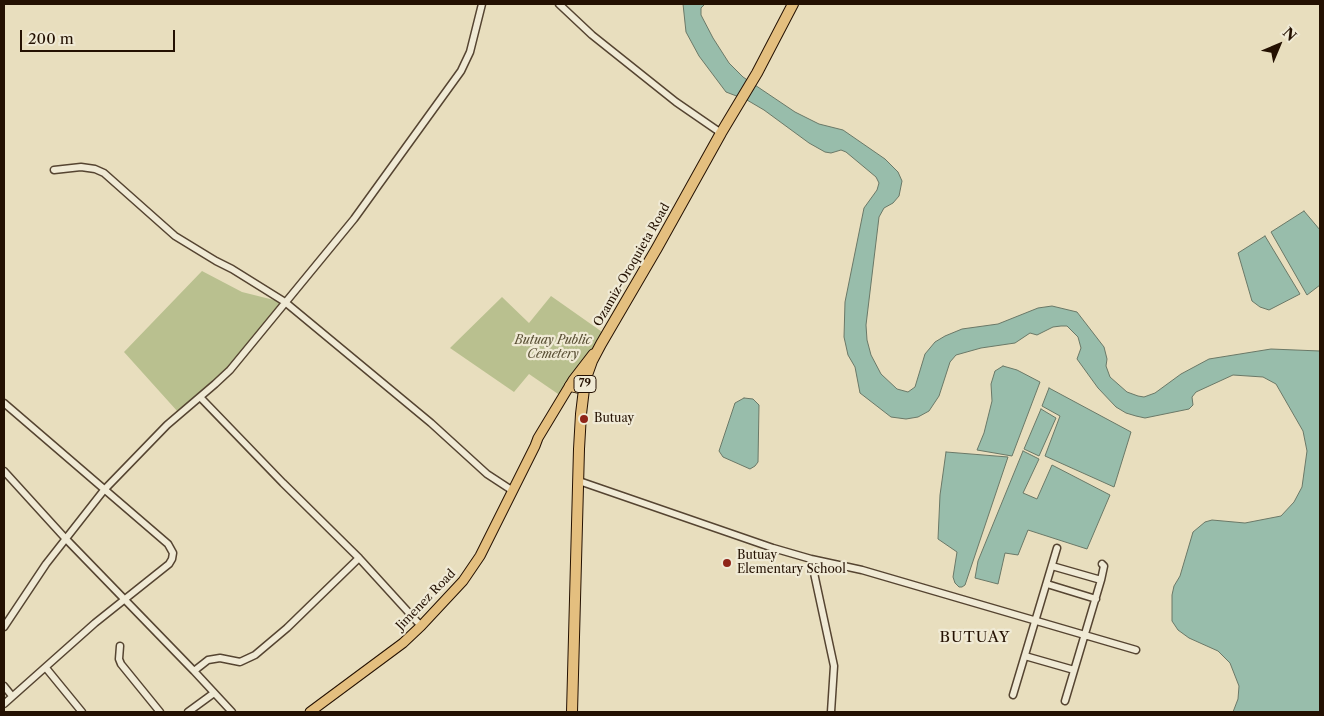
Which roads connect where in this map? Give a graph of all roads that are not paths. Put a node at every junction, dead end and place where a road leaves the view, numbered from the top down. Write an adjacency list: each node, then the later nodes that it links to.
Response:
1 (482, 4): 6 (street)
2 (559, 4): 4 (street)
3 (793, 4): 4 (highway, Ozamiz-Oroquieta Road / 79)
4 (720, 133): 7 (highway, Ozamiz-Oroquieta Road / 79)
5 (54, 170): 6 (street)
6 (285, 302): 9 (street); 14 (street)
7 (601, 344): 8 (main road, Jimenez Road); 8 (highway, Ozamiz-Oroquieta Road / 79)
8 (576, 388): 12 (highway, Ozamiz-Oroquieta Road / 79); 14 (main road, Jimenez Road)
9 (200, 397): 13 (street); 17 (street)
10 (4, 403): 13 (street)
11 (4, 471): 15 (street)
12 (579, 481): 18 (street); 46 (highway, Ozamiz-Oroquieta Road / 79)
13 (104, 490): 15 (street); 23 (street)
14 (513, 491): 26 (main road, Jimenez Road)
15 (66, 538): 23 (street); 27 (street)
16 (1057, 548): 20 (street)
17 (359, 558): 26 (street); 34 (street)
18 (811, 559): 25 (street); 47 (street)
19 (1102, 564): 21 (street)
20 (1052, 566): 21 (street); 22 (street)
21 (1102, 580): 24 (street)
22 (1047, 584): 24 (street); 25 (street)
23 (124, 599): 32 (street); 34 (street)
24 (1096, 599): 28 (street)
25 (1036, 621): 28 (street); 31 (street)
26 (421, 626): 45 (main road, Jimenez Road)
27 (4, 627)
28 (1085, 635): 30 (street); 33 (street)
29 (120, 646): 42 (street)
30 (1136, 650)
31 (1025, 656): 33 (street); 37 (street)
32 (46, 668): 38 (street); 41 (street)
33 (1074, 670): 39 (street)
34 (194, 671): 36 (street)
35 (4, 686): 38 (street)
36 (214, 693): 43 (street); 44 (street)
37 (1013, 695)
38 (12, 696): 40 (street)
39 (1065, 700)
40 (4, 704)
41 (82, 712)
42 (160, 712)
43 (188, 712)
44 (232, 712)
45 (310, 712)
46 (572, 712)
47 (831, 712)

